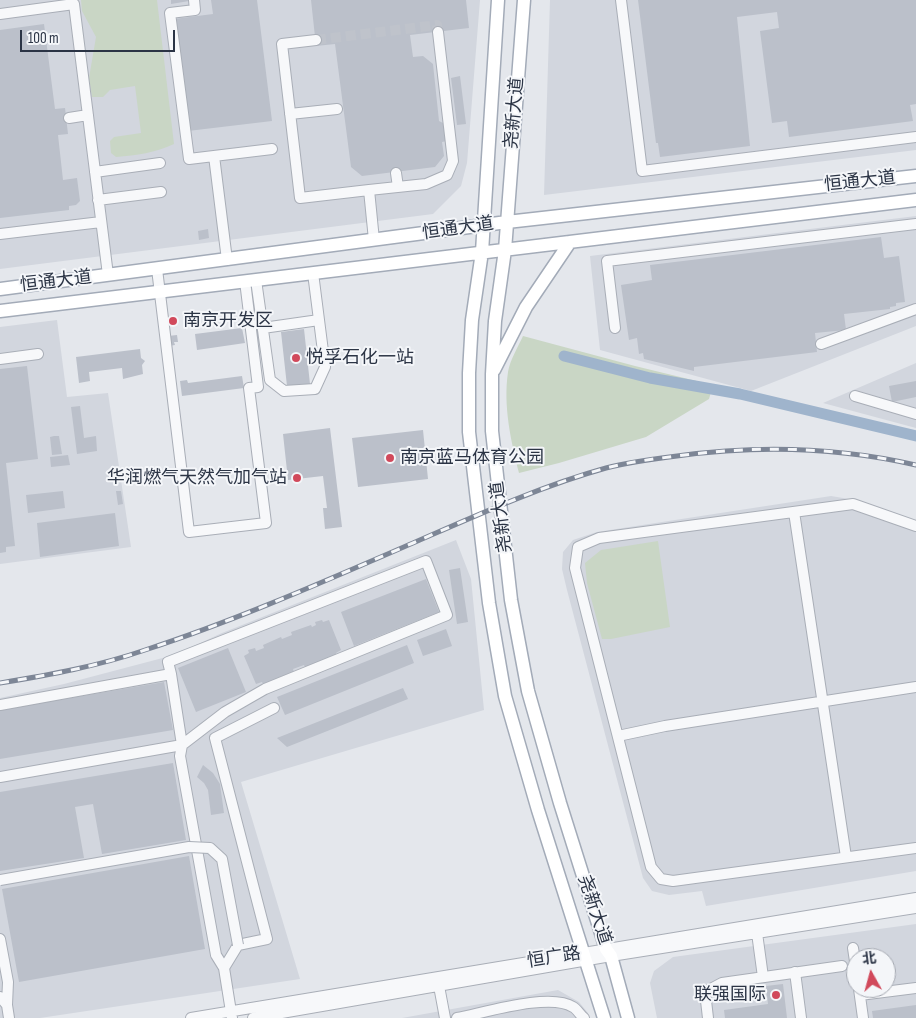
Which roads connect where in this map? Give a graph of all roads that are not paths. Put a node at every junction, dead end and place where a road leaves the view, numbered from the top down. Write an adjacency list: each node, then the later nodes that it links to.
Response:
1 (194, 0): 14 (street)
2 (498, 0): 27 (main road, 尧新大道)
3 (524, 0): 25 (main road, 尧新大道)
4 (621, 0): 12 (street)
5 (0, 14): 10 (street)
6 (438, 32): 19 (street)
7 (316, 40): 9 (street)
8 (337, 109): 9 (street)
9 (290, 114): 20 (street)
10 (88, 115): 11 (street); 16 (street)
11 (69, 118)
12 (916, 137)
13 (272, 149): 14 (street)
14 (214, 156): 33 (street)
15 (160, 163): 16 (street)
16 (95, 172): 22 (street)
17 (396, 173): 19 (street)
18 (916, 176): 25 (main road, 恒通大道)
19 (398, 187): 20 (street)
20 (369, 190): 29 (street)
21 (161, 192): 22 (street)
22 (98, 200): 24 (street)
23 (916, 200): 30 (main road, 恒通大道)
24 (101, 222): 28 (street); 36 (street)
25 (507, 222): 27 (main road, 恒通大道); 31 (main road, 尧新大道)
26 (916, 224): 44 (street)
27 (483, 225): 29 (main road, 恒通大道); 32 (main road, 尧新大道)
28 (0, 234)
29 (374, 240): 33 (main road, 恒通大道)
30 (570, 242): 31 (main road, 恒通大道); 48 (main road)
31 (505, 250): 32 (main road, 恒通大道); 48 (main road, 尧新大道)
32 (482, 252): 35 (main road, 恒通大道); 70 (main road, 尧新大道)
33 (227, 260): 34 (main road, 恒通大道)
34 (157, 269): 36 (main road, 恒通大道); 39 (street)
35 (313, 273): 37 (main road, 恒通大道); 42 (street)
36 (108, 276): 38 (main road, 恒通大道)
37 (251, 280): 39 (main road, 恒通大道); 39 (street); 43 (street)
38 (0, 289)
39 (160, 292): 41 (main road, 恒通大道)
40 (916, 309): 45 (street)
41 (0, 311)
42 (319, 320): 43 (street); 43 (street)
43 (263, 328)
44 (615, 328)
45 (821, 344)
46 (38, 354): 47 (street)
47 (0, 359)
48 (492, 374): 69 (main road, 尧新大道)
49 (855, 396): 50 (street)
50 (916, 414)
51 (794, 512): 52 (street); 55 (street); 58 (street)
52 (916, 526)
53 (171, 674): 56 (street); 59 (street); 59 (street)
54 (916, 687): 55 (street)
55 (822, 701): 58 (street); 62 (street)
56 (0, 705)
57 (274, 708): 68 (street)
58 (618, 736): 62 (street)
59 (182, 745): 60 (street); 72 (street)
60 (0, 777)
61 (916, 848): 62 (street)
62 (846, 857)
63 (0, 880): 68 (street, bridge)
64 (916, 898): 69 (street, 恒广路)
65 (916, 908): 66 (street, 恒广路)
66 (757, 933): 69 (street, 恒广路); 74 (street)
67 (0, 939): 79 (street)
68 (238, 945): 72 (street)
69 (608, 953): 70 (street, 恒广路); 88 (main road, 尧新大道)
70 (585, 957): 75 (street, 恒广路); 80 (street, 恒广路); 87 (main road, 尧新大道)
71 (842, 966): 73 (street)
72 (224, 968): 80 (street)
73 (795, 972): 74 (street); 90 (street)
74 (763, 977): 89 (street)
75 (439, 986): 83 (street, 恒广路); 84 (street)
76 (916, 988): 77 (street)
77 (896, 989)
78 (860, 998): 91 (street)
79 (4, 1001): 81 (street)
80 (231, 1015): 82 (street, 恒广路)
81 (9, 1018)
82 (191, 1018)
83 (253, 1018)
84 (445, 1018)
85 (457, 1018): 86 (street)
86 (584, 1018)
87 (604, 1018)
88 (628, 1018)
89 (708, 1018)
90 (801, 1018)
91 (863, 1018)

